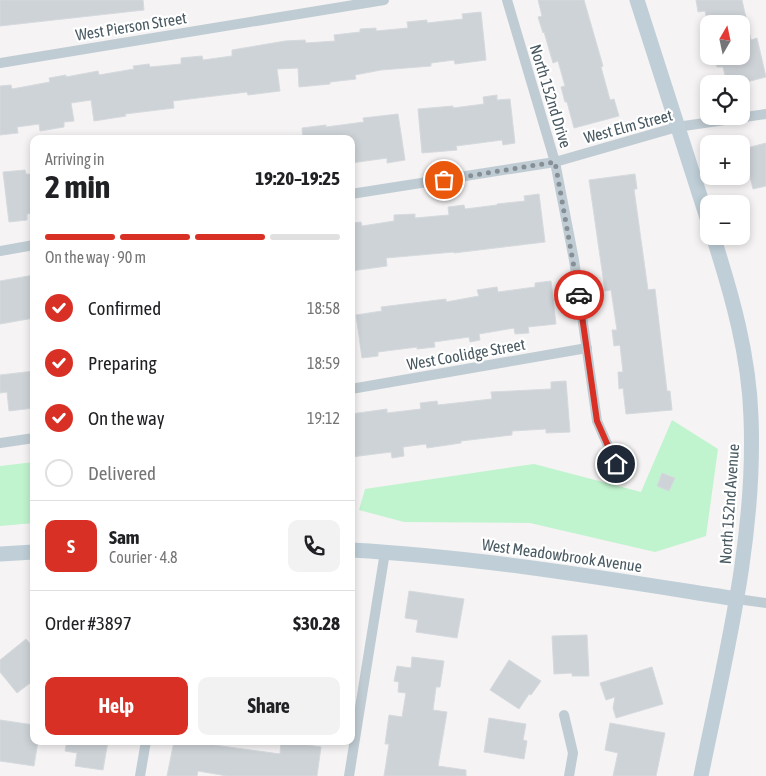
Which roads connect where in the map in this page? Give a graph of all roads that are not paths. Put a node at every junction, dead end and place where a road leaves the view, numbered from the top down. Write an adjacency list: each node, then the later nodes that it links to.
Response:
1 (384, 0): 4 (street, West Pierson Street)
2 (507, 0): 7 (street, North 152nd Drive)
3 (637, 0): 6 (street)
4 (0, 63)
5 (766, 114): 6 (street, West Elm Street)
6 (678, 127): 7 (street, West Elm Street); 9 (street)
7 (555, 162): 8 (street, West Elm Street); 13 (street, North 152nd Drive)
8 (355, 193)
9 (700, 196)
10 (716, 245): 22 (street, North 152nd Avenue)
11 (30, 247): 12 (street)
12 (0, 251)
13 (587, 348): 14 (street, West Coolidge Street); 17 (street, North 152nd Drive)
14 (355, 387)
15 (30, 439): 16 (street)
16 (0, 443)
17 (616, 464)
18 (355, 550): 20 (street, West Meadowbrook Avenue)
19 (30, 552): 21 (street)
20 (384, 552): 22 (street, West Meadowbrook Avenue); 25 (street)
21 (0, 554)
22 (738, 599): 23 (street, West Meadowbrook Avenue); 31 (street, North 152nd Avenue)
23 (766, 603)
24 (564, 715): 30 (street)
25 (355, 738)
26 (145, 745): 28 (street)
27 (354, 745): 29 (street)
28 (140, 776)
29 (349, 776)
30 (569, 776)
31 (701, 776)

